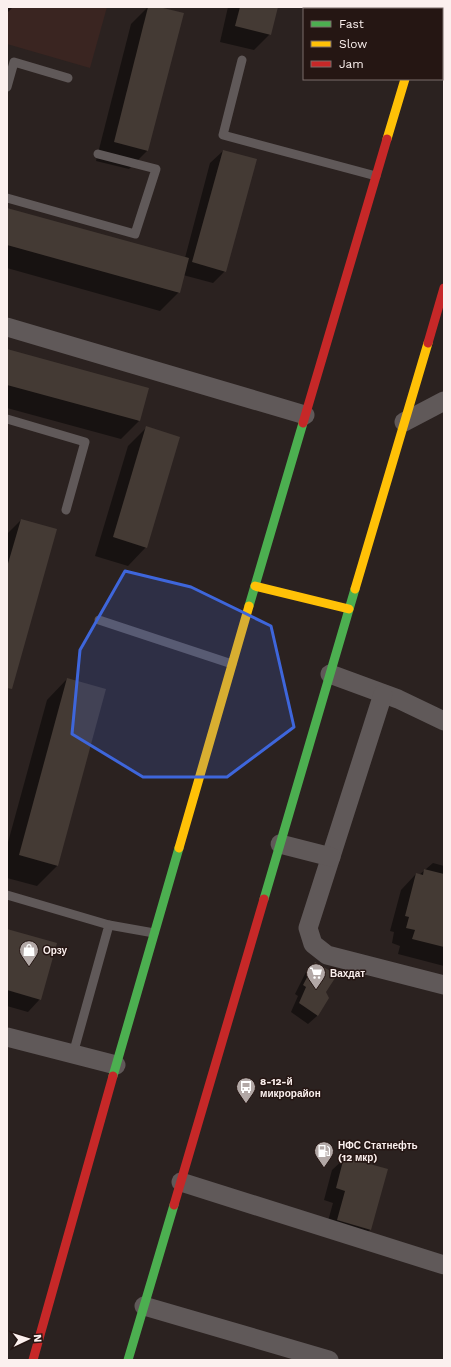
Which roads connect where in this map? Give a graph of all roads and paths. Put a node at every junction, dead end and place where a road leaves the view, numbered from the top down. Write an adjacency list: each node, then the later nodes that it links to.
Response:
1 (242, 60): 6 (lane)
2 (68, 78): 4 (lane)
3 (405, 80): 6 (street)
4 (7, 87)
5 (98, 154): 7 (lane)
6 (376, 176): 11 (street)
7 (7, 198)
8 (444, 288): 13 (street)
9 (7, 327): 11 (street)
10 (444, 401): 13 (street)
11 (305, 415): 15 (street)
12 (7, 419): 14 (lane)
13 (404, 422): 16 (street)
14 (66, 510)
15 (255, 586): 16 (street); 18 (street)
16 (349, 609): 19 (street)
17 (100, 620): 18 (lane)
18 (232, 664): 26 (street)
19 (330, 674): 20 (street); 22 (street)
20 (383, 694): 21 (street); 23 (street)
21 (444, 721)
22 (280, 844): 23 (street); 31 (street)
23 (331, 857): 27 (street)
24 (7, 895): 25 (lane)
25 (109, 925): 26 (lane); 29 (lane)
26 (154, 933): 30 (street)
27 (444, 985)
28 (7, 1036): 29 (street)
29 (73, 1054): 30 (street)
30 (116, 1065): 34 (street)
31 (181, 1182): 32 (street); 33 (street)
32 (444, 1265)
33 (144, 1306): 35 (street); 36 (street)
34 (32, 1360)
35 (128, 1360)
36 (329, 1360)

